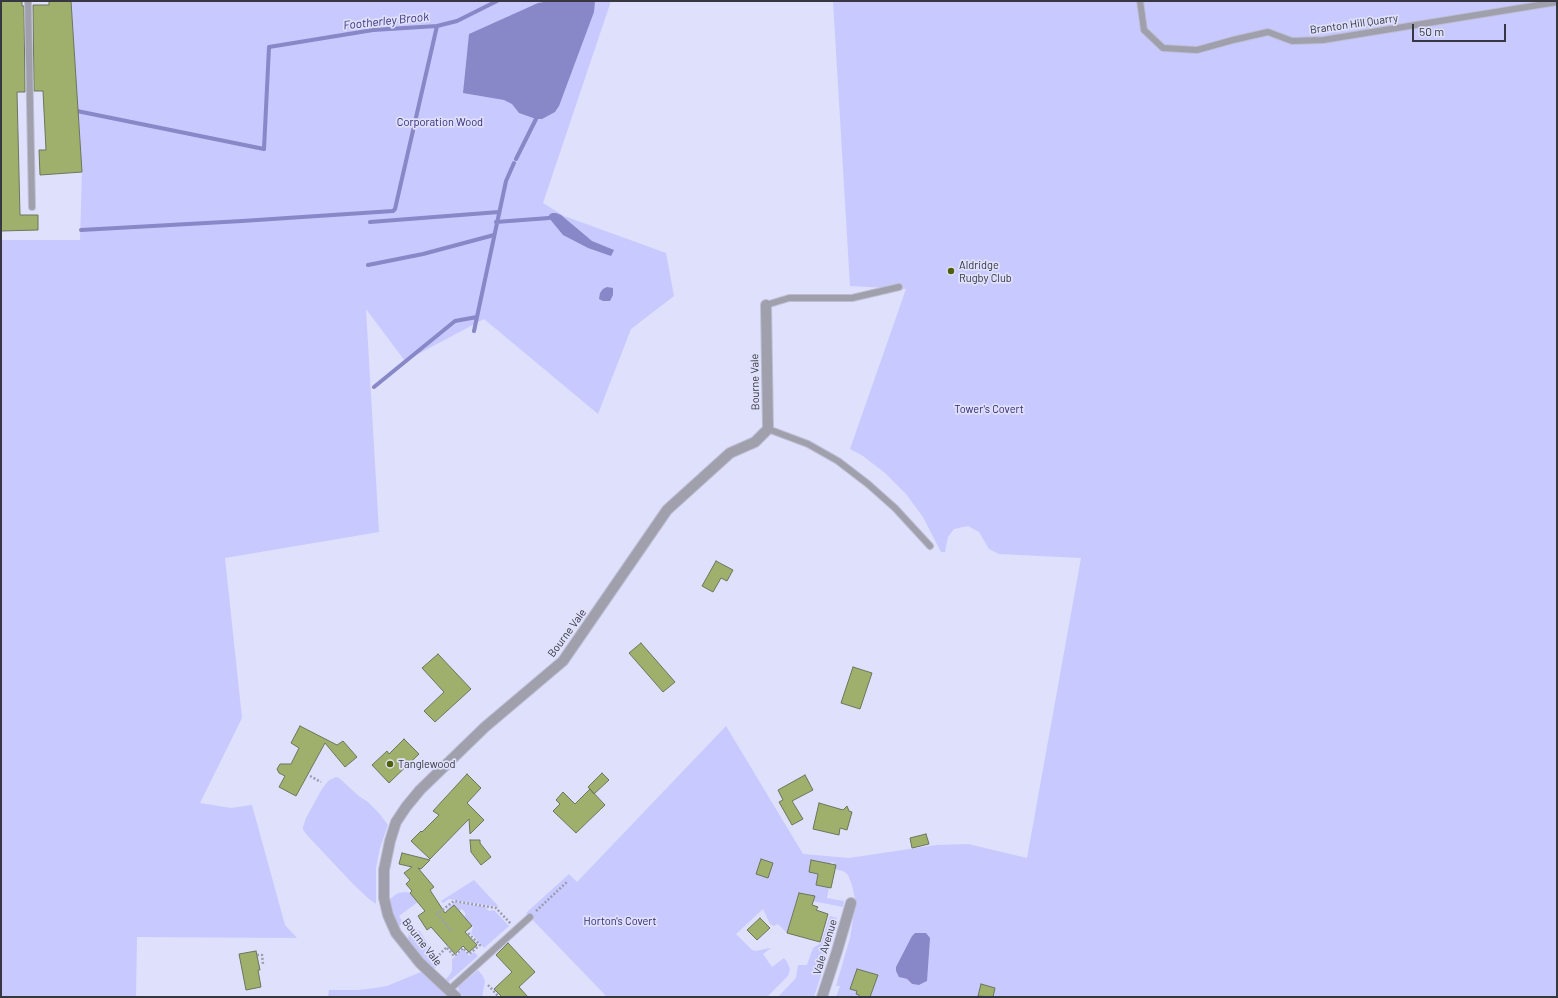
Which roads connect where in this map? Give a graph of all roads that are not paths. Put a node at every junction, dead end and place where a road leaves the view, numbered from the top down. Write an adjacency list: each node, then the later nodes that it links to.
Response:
1 (28, 1): 4 (lane)
2 (1140, 1): 3 (lane, Branton Hill Quarry)
3 (1557, 2)
4 (32, 208)
5 (899, 287): 6 (lane)
6 (766, 305): 7 (street, Bourne Vale)
7 (768, 429): 8 (lane); 11 (street, Bourne Vale)
8 (930, 546)
9 (851, 903): 12 (street, Vale Avenue)
10 (530, 916): 11 (lane)
11 (452, 994)
12 (822, 997)

